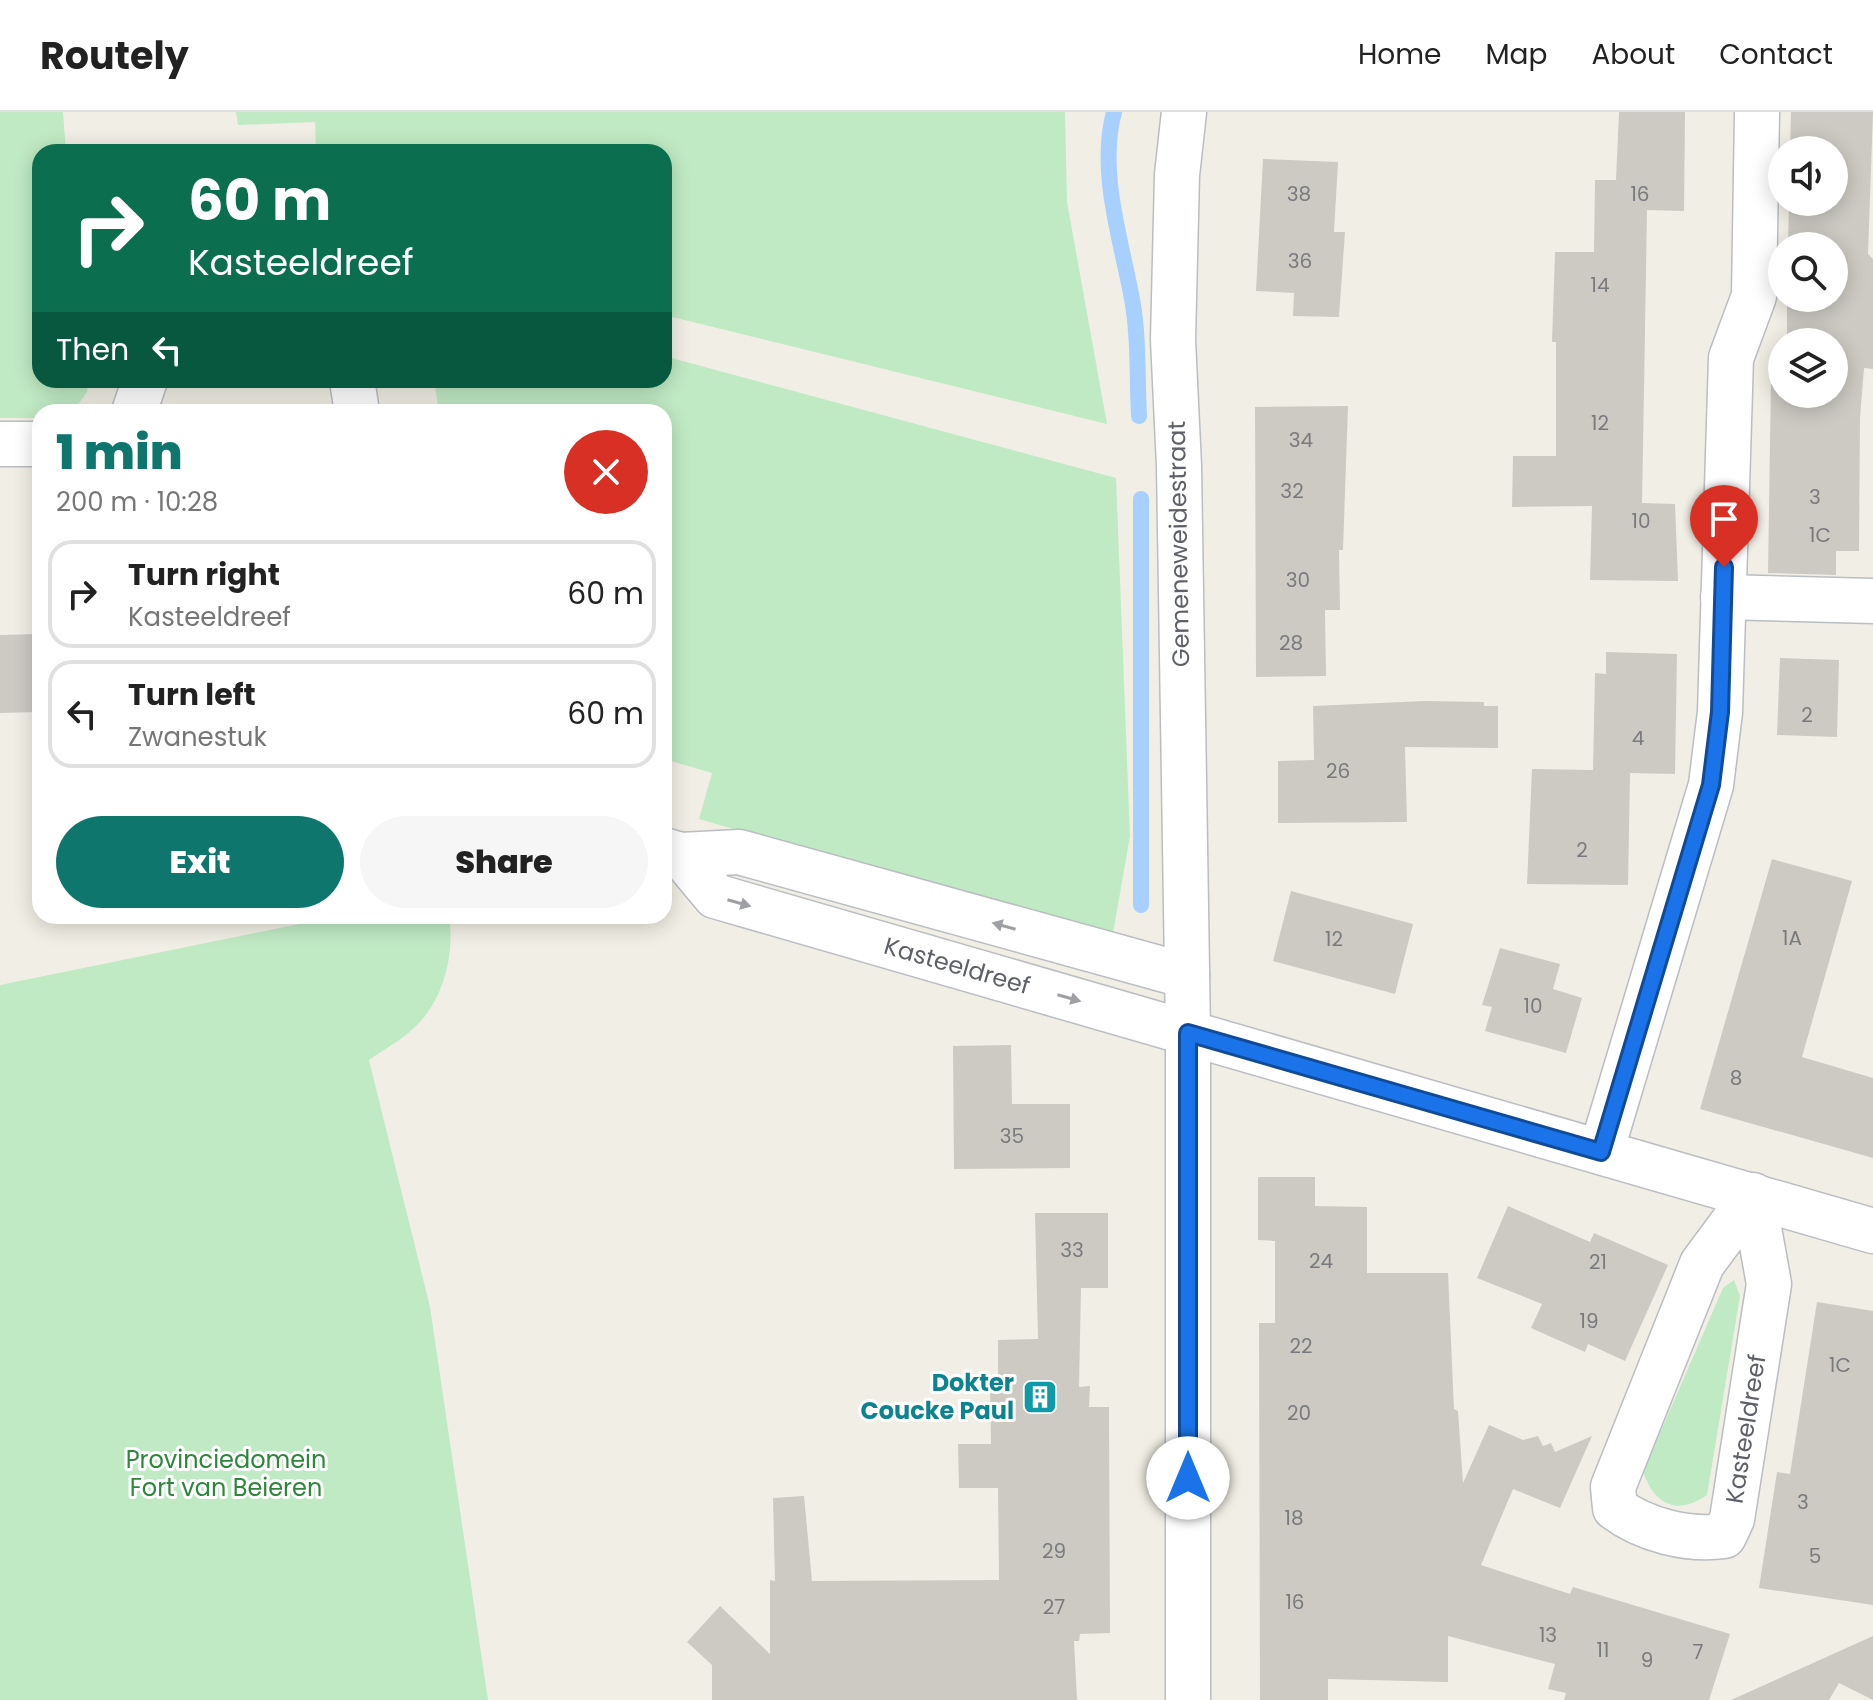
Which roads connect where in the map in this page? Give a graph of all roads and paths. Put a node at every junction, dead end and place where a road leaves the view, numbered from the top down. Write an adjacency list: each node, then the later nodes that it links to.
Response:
1 (1184, 112): 8 (street, Gemeneweidestraat)
2 (1757, 112): 5 (street)
3 (0, 444): 4 (street)
4 (32, 444)
5 (1723, 597): 6 (street); 10 (street)
6 (1873, 601)
7 (672, 852): 8 (street, Kasteeldreef, one-way to 7); 9 (street, Kasteeldreef, one-way to 9)
8 (1187, 976): 9 (street, Gemeneweidestraat)
9 (1188, 1033): 10 (street, Kasteeldreef); 13 (street)
10 (1601, 1152): 11 (street, Kasteeldreef)
11 (1753, 1195): 11 (street, Kasteeldreef); 12 (street, Kasteeldreef)
12 (1873, 1231)
13 (1188, 1700)

